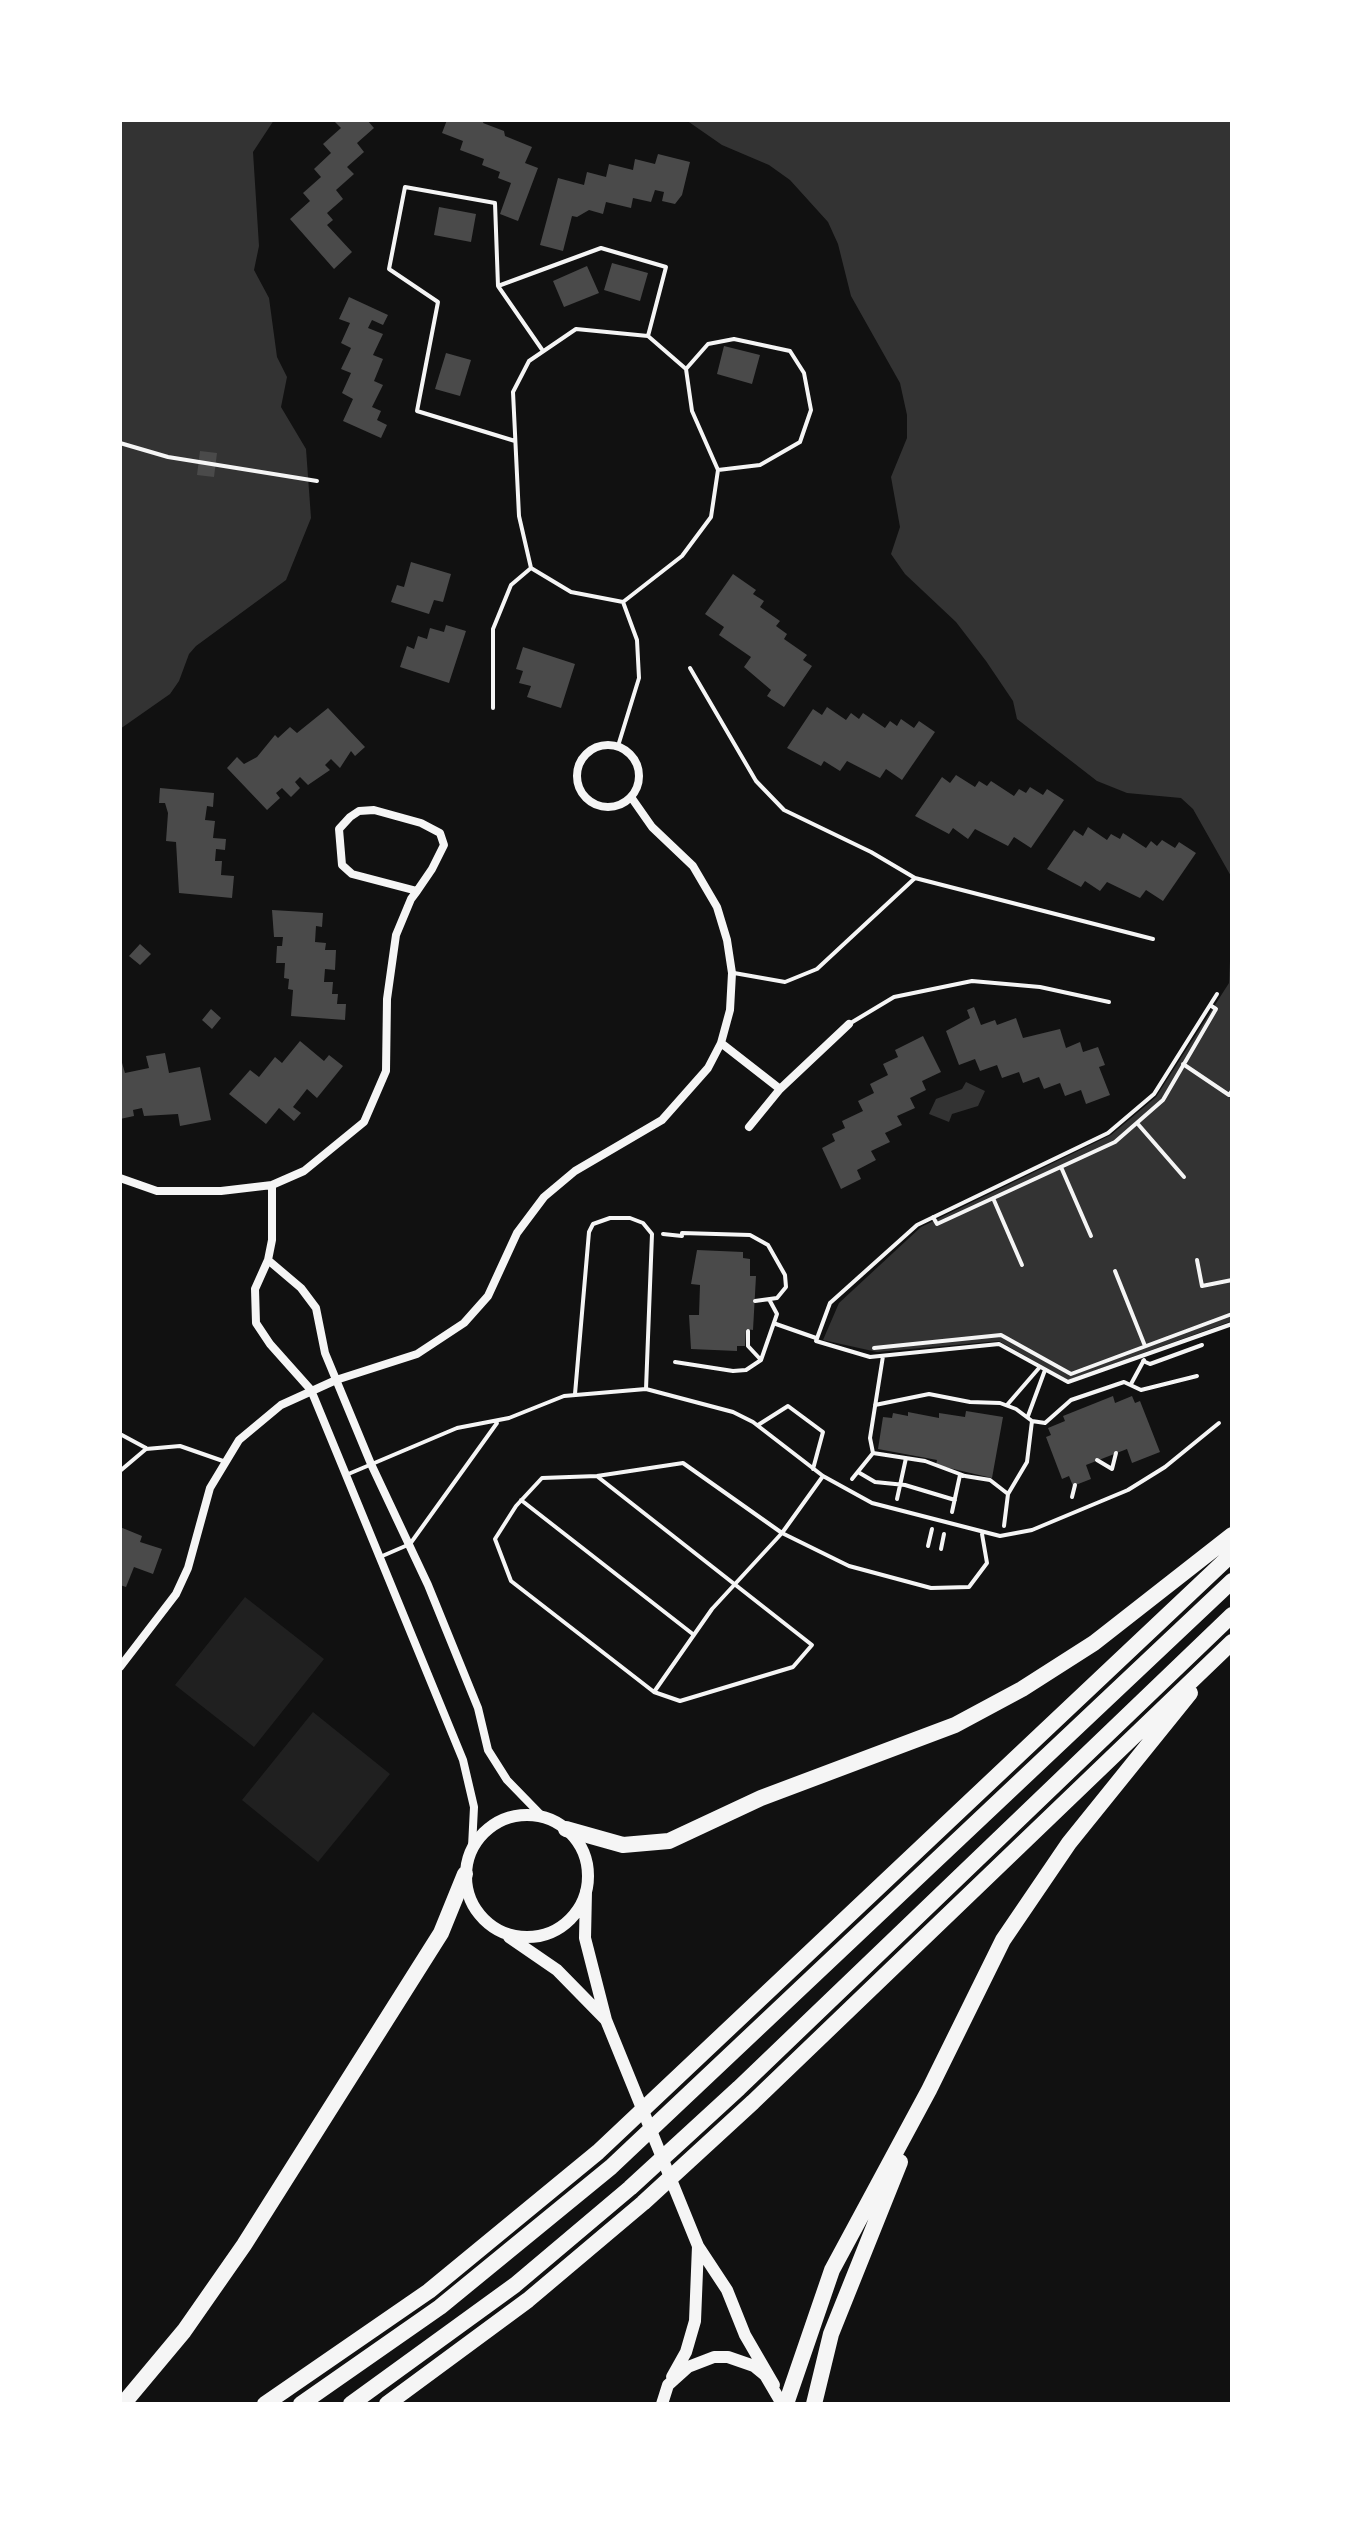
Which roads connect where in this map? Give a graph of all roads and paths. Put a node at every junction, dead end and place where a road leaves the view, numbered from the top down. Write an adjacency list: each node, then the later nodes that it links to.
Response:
1 (498, 286): 2 (lane); 3 (lane); 5 (lane)
2 (648, 336): 3 (lane); 4 (lane)
3 (543, 351): 5 (lane)
4 (686, 369): 7 (lane); 7 (lane)
5 (515, 441): 9 (lane)
6 (120, 443): 8 (path)
7 (718, 470): 10 (lane)
8 (317, 481)
9 (531, 568): 10 (lane); 12 (lane)
10 (623, 602): 13 (lane)
11 (690, 668): 15 (lane)
12 (493, 708)
13 (618, 746): 14 (street); 14 (street)
14 (631, 797): 18 (street)
15 (915, 878): 17 (lane); 18 (lane)
16 (417, 891): 16 (street); 32 (street)
17 (1153, 939)
18 (732, 973): 23 (street)
19 (1217, 994): 21 (path)
20 (1109, 1002): 22 (lane)
21 (1210, 1005): 24 (path); 34 (path)
22 (849, 1024): 25 (street)
23 (721, 1043): 25 (street); 61 (street)
24 (1183, 1064): 26 (path); 27 (path)
25 (780, 1089): 28 (street)
26 (1232, 1091)
27 (1137, 1123): 29 (path); 30 (path)
28 (749, 1127)
29 (1061, 1167): 33 (path); 36 (path)
30 (1184, 1177)
31 (120, 1178): 32 (street)
32 (272, 1185): 37 (street)
33 (993, 1198): 34 (path); 39 (path)
34 (933, 1217): 48 (path)
35 (652, 1234): 43 (path); 63 (lane); 65 (lane)
36 (1091, 1236)
37 (268, 1260): 61 (street); 64 (street)
38 (1197, 1260): 41 (path)
39 (1022, 1265)
40 (1115, 1271): 50 (path)
41 (1232, 1280)
42 (755, 1301): 43 (path)
43 (770, 1301): 45 (path)
44 (1232, 1314): 50 (path)
45 (776, 1324): 48 (path); 55 (path)
46 (1232, 1324): 53 (path)
47 (748, 1331): 55 (path)
48 (816, 1338): 54 (path)
49 (1202, 1345): 56 (path)
50 (1145, 1346): 52 (path)
51 (874, 1348): 52 (path)
52 (1035, 1354): 60 (path)
53 (1146, 1354): 56 (path); 60 (path)
54 (883, 1356): 58 (path); 66 (path)
55 (761, 1359): 57 (path)
56 (1143, 1361): 62 (path)
57 (675, 1362)
58 (1043, 1368): 60 (path); 67 (path); 68 (path)
59 (1197, 1376): 62 (path)
60 (1077, 1379)
61 (336, 1380): 64 (street); 79 (street)
62 (1130, 1385): 68 (path)
63 (646, 1389): 65 (lane); 71 (lane)
64 (311, 1390): 77 (street); 84 (street)
65 (575, 1394): 69 (lane)
66 (875, 1405): 67 (path); 74 (path)
67 (1007, 1405): 68 (path)
68 (1030, 1419): 92 (path)
69 (498, 1422): 79 (lane); 100 (lane)
70 (1219, 1423): 98 (lane)
71 (755, 1424): 80 (lane); 80 (lane)
72 (120, 1434): 73 (lane)
73 (146, 1449): 77 (lane); 82 (lane)
74 (873, 1453): 83 (path); 87 (path)
75 (1116, 1453): 81 (path)
76 (1097, 1460): 81 (path)
77 (223, 1461): 110 (street)
78 (920, 1461): 90 (path)
79 (371, 1464): 84 (lane); 100 (street)
80 (813, 1469): 86 (lane)
81 (1112, 1469): 89 (path)
82 (120, 1471)
83 (858, 1472): 88 (path); 90 (path)
84 (346, 1475): 104 (street)
85 (597, 1476): 95 (lane); 97 (lane); 106 (lane)
86 (823, 1476): 97 (lane); 98 (lane)
87 (979, 1478): 90 (path); 92 (path)
88 (852, 1479)
89 (1117, 1481)
90 (900, 1484): 94 (path)
91 (1075, 1485): 93 (path)
92 (1008, 1494): 96 (path)
93 (1072, 1497)
94 (897, 1499)
95 (521, 1500): 108 (lane); 111 (lane)
96 (1004, 1528)
97 (782, 1533): 98 (lane); 106 (lane)
98 (982, 1534)
99 (1232, 1535): 113 (highway)
100 (410, 1544): 104 (lane); 112 (street)
101 (928, 1546): 102 (path)
102 (941, 1549)
103 (1232, 1554): 124 (highway)
104 (380, 1557): 114 (street)
105 (1232, 1581): 125 (highway)
106 (734, 1584): 108 (lane); 111 (lane)
107 (1232, 1615): 126 (highway)
108 (694, 1635): 111 (lane)
109 (1232, 1642): 119 (highway); 127 (highway)
110 (120, 1667)
111 (654, 1692)
112 (542, 1816): 113 (main road); 114 (main road)
113 (566, 1829): 116 (main road)
114 (472, 1847): 115 (main road)
115 (465, 1874): 117 (main road); 123 (highway)
116 (586, 1891): 117 (main road); 118 (main road)
117 (498, 1930): 118 (main road)
118 (606, 2020): 120 (main road)
119 (929, 2090): 129 (highway); 130 (highway)
120 (698, 2246): 121 (main road); 122 (main road)
121 (668, 2385): 122 (main road); 128 (main road)
122 (774, 2385): 129 (main road)
123 (123, 2404)
124 (265, 2404)
125 (301, 2404)
126 (351, 2404)
127 (387, 2404)
128 (662, 2404)
129 (784, 2404)
130 (814, 2404)

